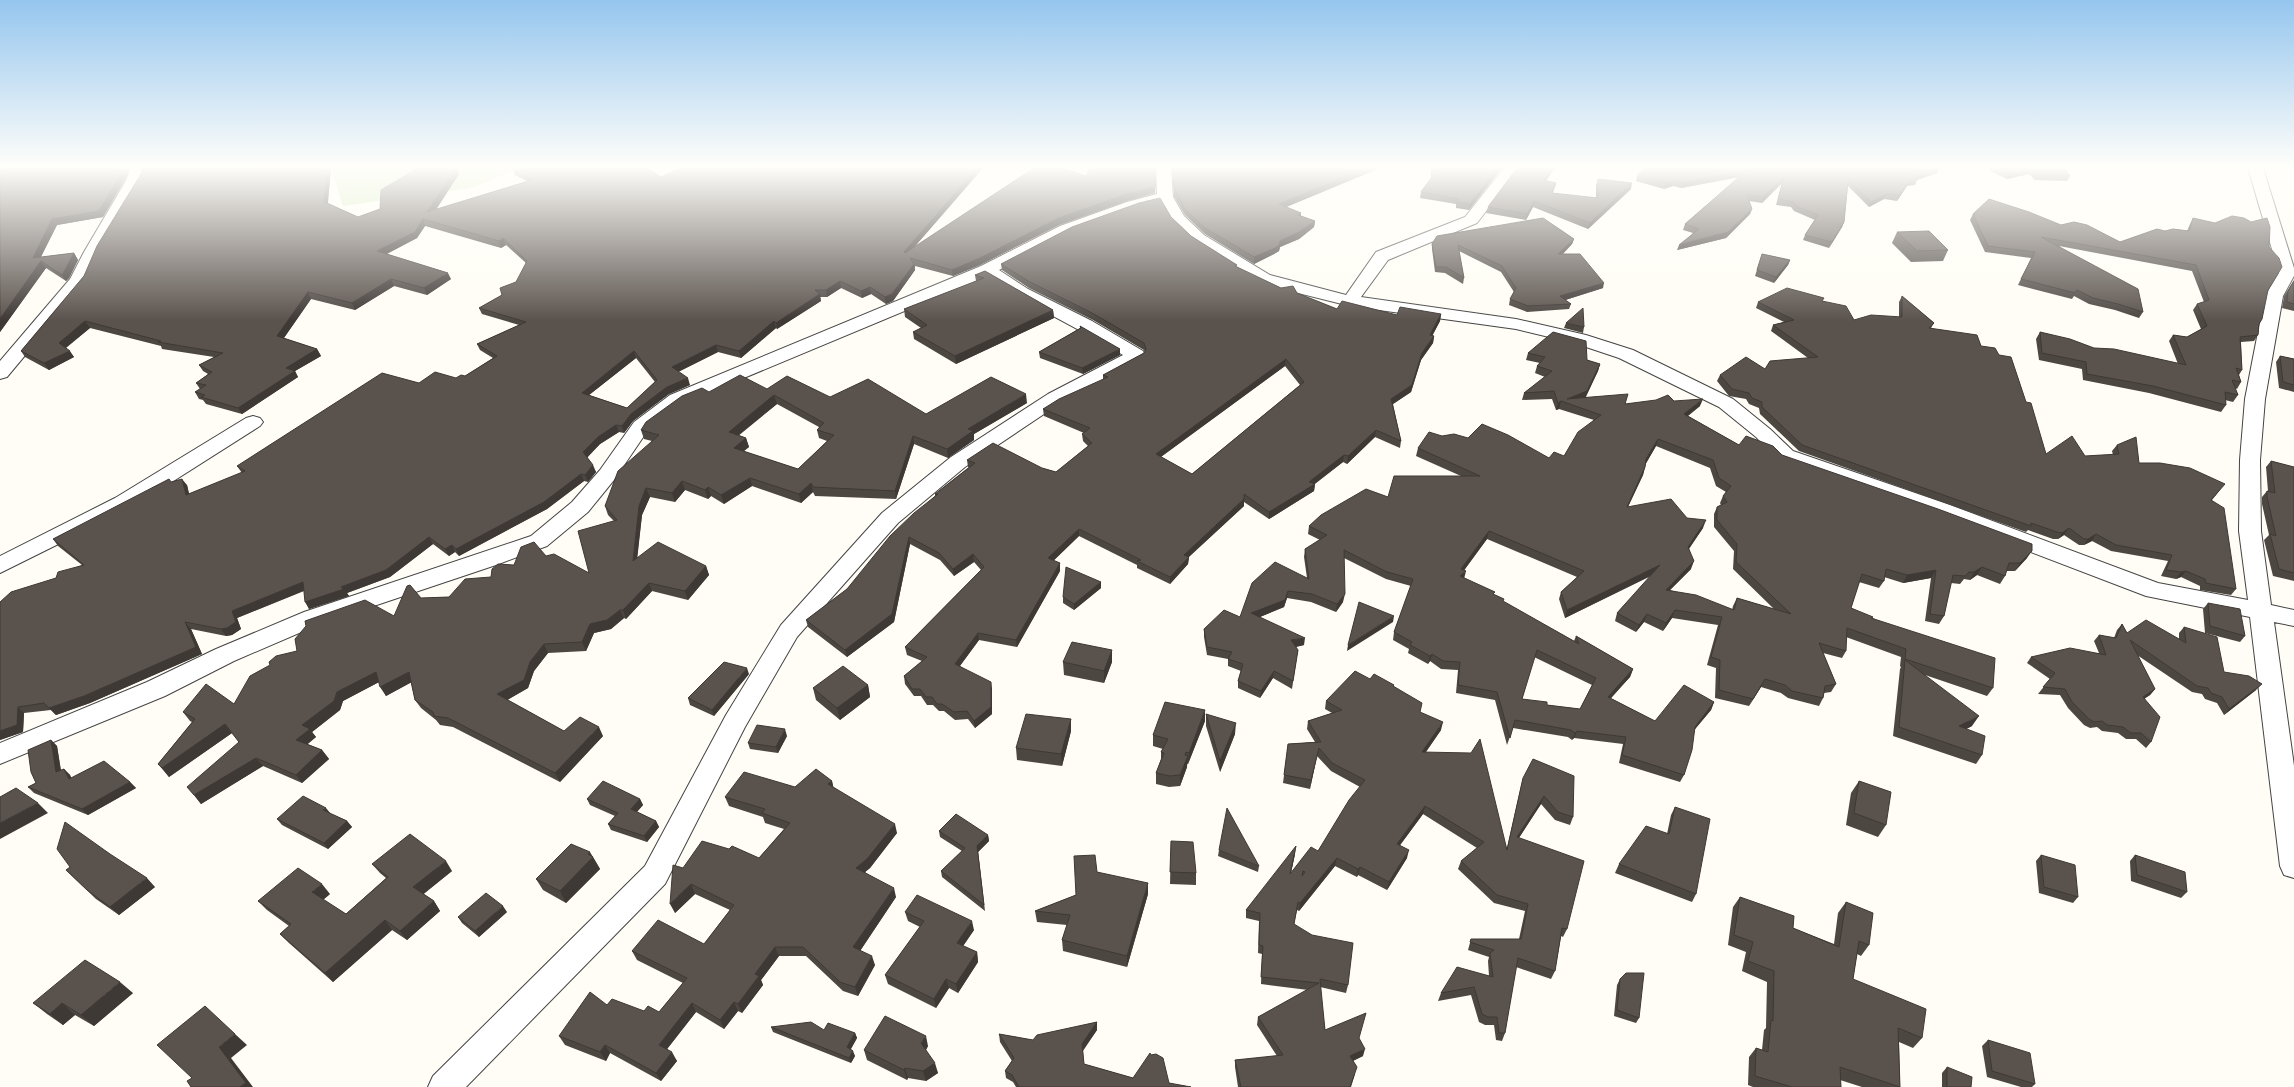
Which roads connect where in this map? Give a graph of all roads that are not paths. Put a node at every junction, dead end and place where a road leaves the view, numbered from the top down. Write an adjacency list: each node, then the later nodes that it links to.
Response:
1 (111, 219): 8 (street)
2 (1095, 219): 6 (street)
3 (1178, 219): 7 (street)
4 (1472, 219): 7 (street)
5 (2270, 219): 11 (street)
6 (987, 270): 13 (street); 15 (street)
7 (1350, 301): 11 (street)
8 (0, 373)
9 (253, 422): 10 (street)
10 (0, 564)
11 (2260, 611): 12 (street); 14 (street)
12 (2294, 618)
13 (0, 754)
14 (2294, 866)
15 (444, 1087)

